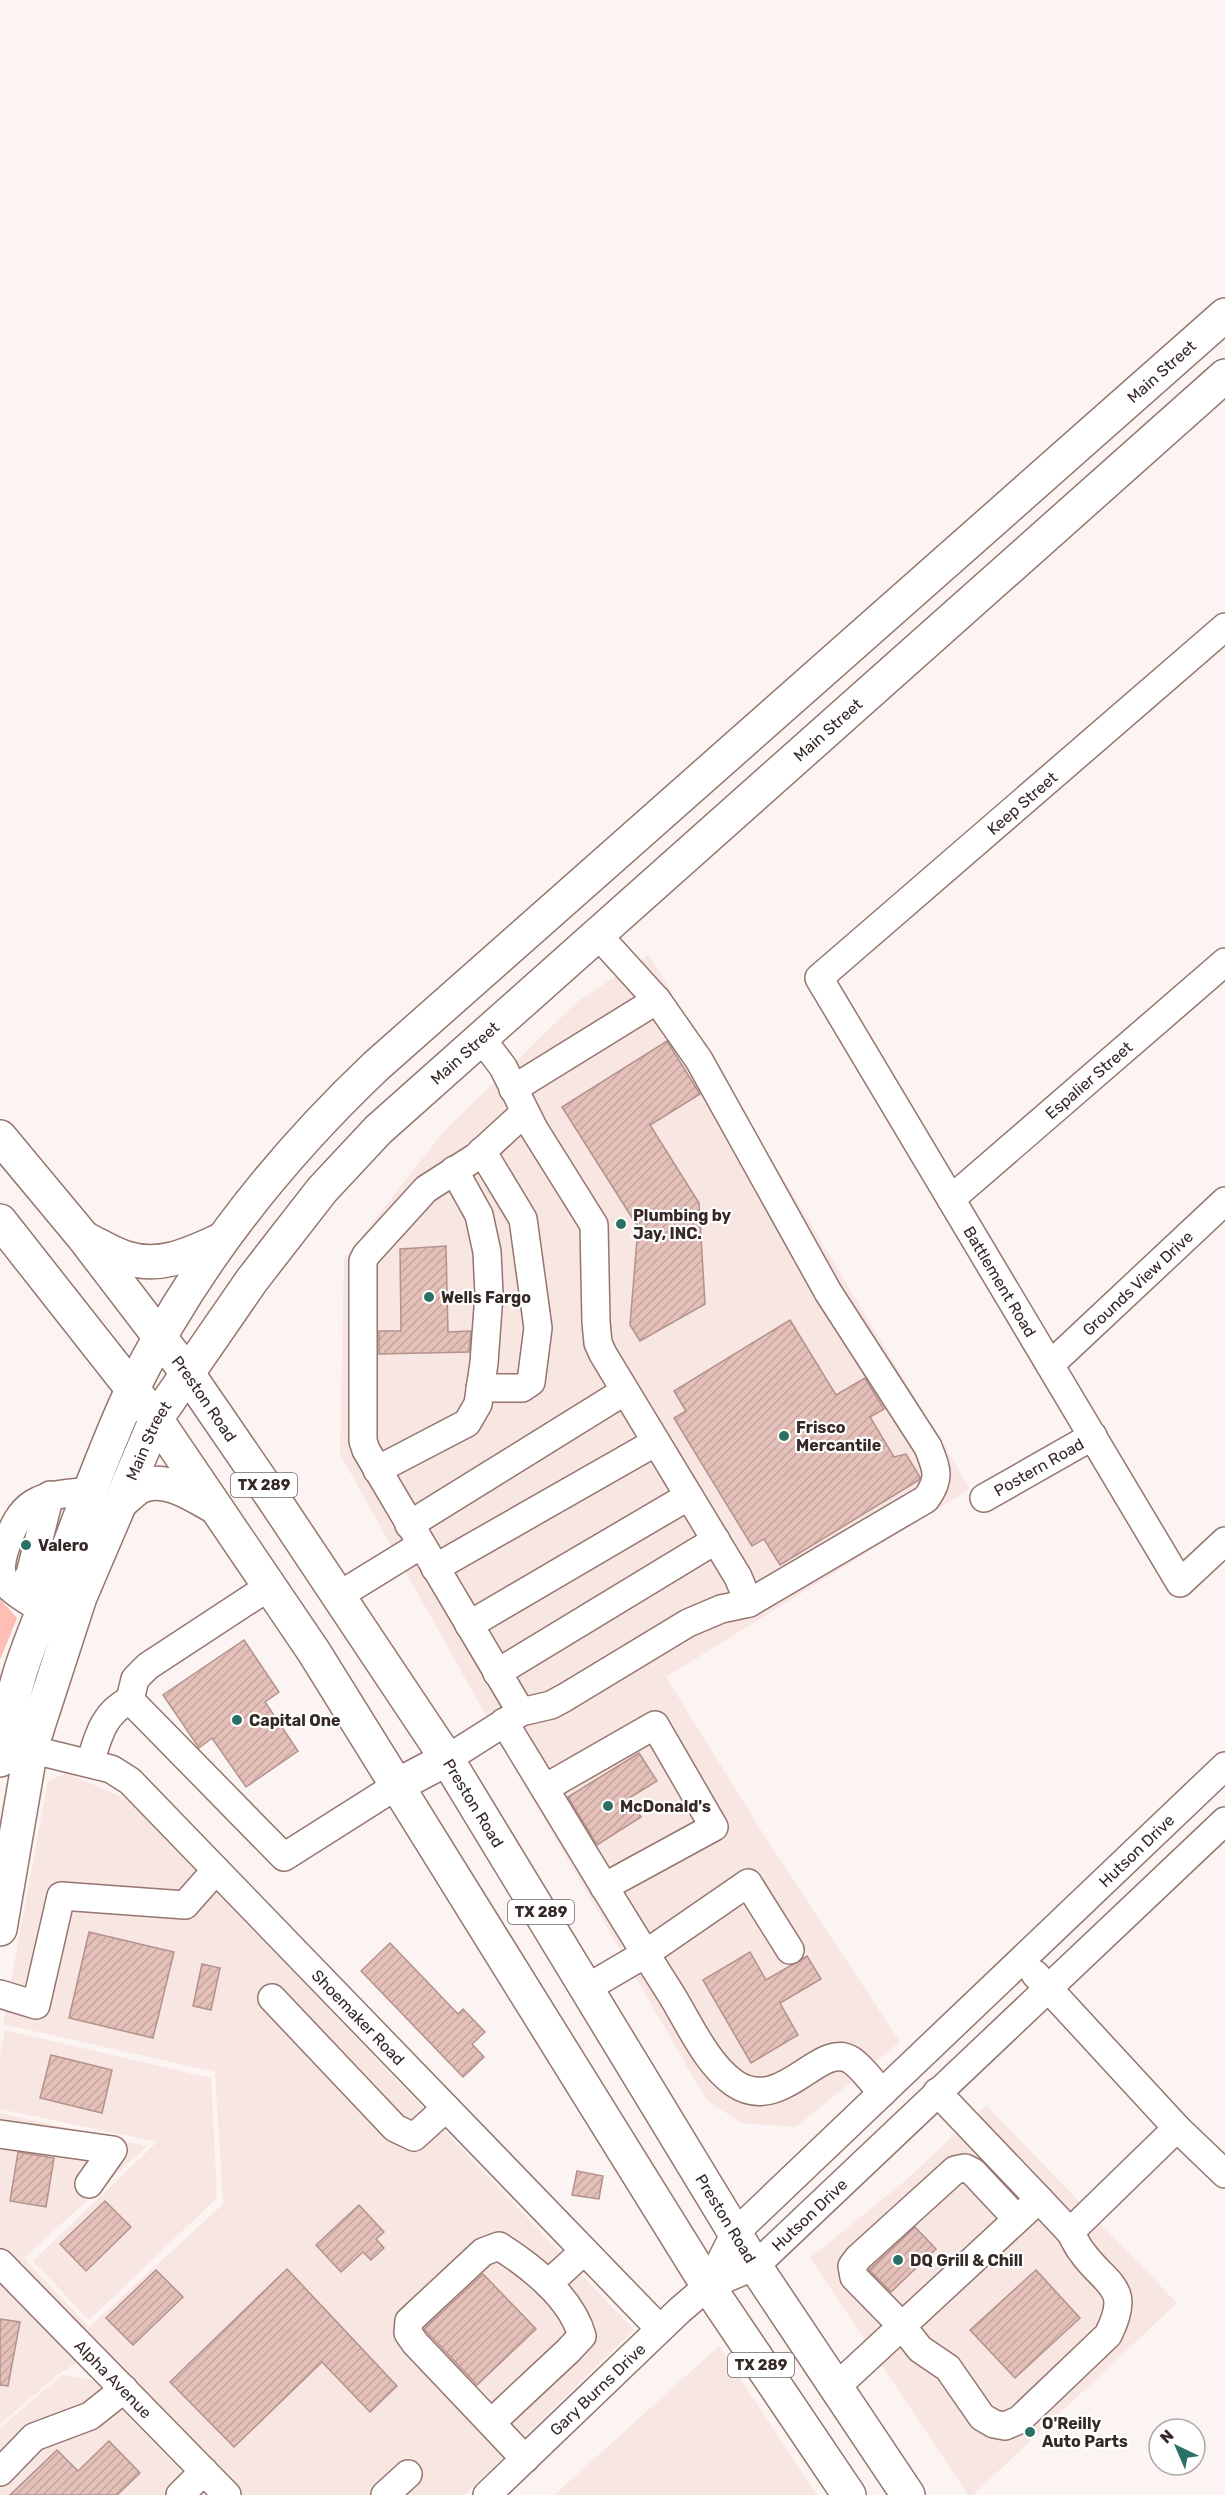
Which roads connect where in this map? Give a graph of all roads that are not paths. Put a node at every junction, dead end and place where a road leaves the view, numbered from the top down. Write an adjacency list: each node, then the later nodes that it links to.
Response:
1 (1225, 315): 4 (main road, Main Street)
2 (1225, 376): 5 (main road, Main Street)
3 (1225, 627): 7 (street, Keep Street)
4 (567, 898): 5 (main road); 17 (main road, Main Street)
5 (598, 934): 8 (street); 9 (main road, Main Street)
6 (1225, 962): 14 (street, Espalier Street)
7 (819, 978): 14 (street, Battlement Road)
8 (657, 1000): 10 (street); 40 (street)
9 (481, 1038): 10 (street); 21 (main road, Main Street)
10 (519, 1101): 12 (street); 24 (street)
11 (0, 1137): 16 (main road, Preston Road / TX 289)
12 (482, 1151): 13 (street); 23 (street)
13 (454, 1170): 23 (street); 28 (street)
14 (951, 1200): 20 (street, Battlement Road)
15 (1225, 1200): 20 (street, Grounds View Drive)
16 (84, 1238): 17 (main road); 19 (main road, Preston Road / TX 289)
17 (221, 1240): 19 (main road, Main Street)
18 (6, 1241): 22 (main road, TX 289)
19 (160, 1339): 21 (main road, Preston Road / TX 289); 22 (main road, Main Street)
20 (1050, 1365): 26 (street, Battlement Road)
21 (188, 1374): 25 (main road, Main Street); 39 (main road, Preston Road / TX 289)
22 (133, 1388): 25 (main road, TX 289); 29 (main road, Main Street)
23 (480, 1388): 28 (street)
24 (625, 1391): 27 (street); 34 (street)
25 (156, 1419): 32 (main road, Main Street); 33 (main road, TX 289)
26 (1092, 1436): 31 (street, Postern Road); 36 (street, Battlement Road)
27 (656, 1442): 30 (street); 37 (street)
28 (377, 1470): 34 (street)
29 (90, 1491): 41 (main road, Main Street); 41 (street)
30 (689, 1496): 35 (street); 42 (street)
31 (984, 1498)
32 (120, 1503): 33 (main road); 46 (main road, Main Street)
33 (217, 1508): 38 (main road, TX 289)
34 (415, 1535): 37 (street); 39 (street)
35 (716, 1540): 40 (street); 43 (street)
36 (1225, 1541)
37 (435, 1568): 42 (street)
38 (270, 1586): 44 (street); 50 (main road, TX 289)
39 (338, 1596): 47 (main road, Preston Road / TX 289)
40 (749, 1603): 45 (street)
41 (44, 1611): 46 (main road, Main Street)
42 (469, 1625): 43 (street)
43 (497, 1673): 45 (street)
44 (130, 1700): 48 (street); 50 (street)
45 (512, 1717): 47 (street); 51 (street)
46 (9, 1748): 48 (street, Shoemaker Road); 55 (main road, Main Street)
47 (447, 1759): 50 (main road); 60 (main road, Preston Road / TX 289)
48 (90, 1763): 53 (street, Shoemaker Road)
49 (1224, 1768): 58 (street, Hutson Drive)
50 (396, 1786): 78 (main road, TX 289)
51 (545, 1788): 54 (street); 54 (street)
52 (1225, 1821): 59 (street, Hutson Drive)
53 (216, 1870): 61 (street); 65 (street, Shoemaker Road)
54 (604, 1887): 57 (street)
55 (0, 1929)
56 (790, 1950): 57 (street)
57 (645, 1954): 60 (street); 64 (street)
58 (1022, 1960): 59 (street); 64 (street, Hutson Drive)
59 (1047, 1987): 63 (street, Hutson Drive); 66 (street)
60 (587, 1988): 73 (main road, Preston Road / TX 289)
61 (0, 1994)
62 (272, 1998): 65 (street)
63 (937, 2092): 70 (street); 76 (street, Hutson Drive)
64 (882, 2093): 73 (street, Hutson Drive)
65 (446, 2108): 74 (street, Shoemaker Road)
66 (1177, 2128): 68 (street); 72 (street)
67 (0, 2133): 69 (street)
68 (1225, 2174)
69 (89, 2184)
70 (1038, 2199): 71 (street); 72 (street)
71 (1017, 2219): 79 (street); 79 (street)
72 (1070, 2232): 79 (street)
73 (735, 2233): 76 (main road, Preston Road / TX 289); 78 (street, Hutson Drive)
74 (584, 2251): 77 (street); 80 (street, Shoemaker Road)
75 (0, 2263): 82 (street, Alpha Avenue)
76 (755, 2266): 78 (street, Hutson Drive); 81 (main road, Preston Road / TX 289)
77 (548, 2284): 83 (street); 83 (street)
78 (708, 2286): 80 (street, Gary Burns Drive); 92 (main road, TX 289)
79 (902, 2326): 81 (street)
80 (659, 2328): 84 (street, Gary Burns Drive)
81 (836, 2388): 93 (main road, Preston Road / TX 289)
82 (124, 2389): 85 (street, Alpha Avenue); 86 (street)
83 (490, 2423): 84 (street)
84 (525, 2459): 91 (street, Gary Burns Drive)
85 (204, 2471): 88 (street); 89 (street, Alpha Avenue)
86 (0, 2472)
87 (408, 2474): 90 (street)
88 (180, 2495)
89 (227, 2495)
90 (385, 2495)
91 (487, 2495)
92 (849, 2495)
93 (908, 2495)

